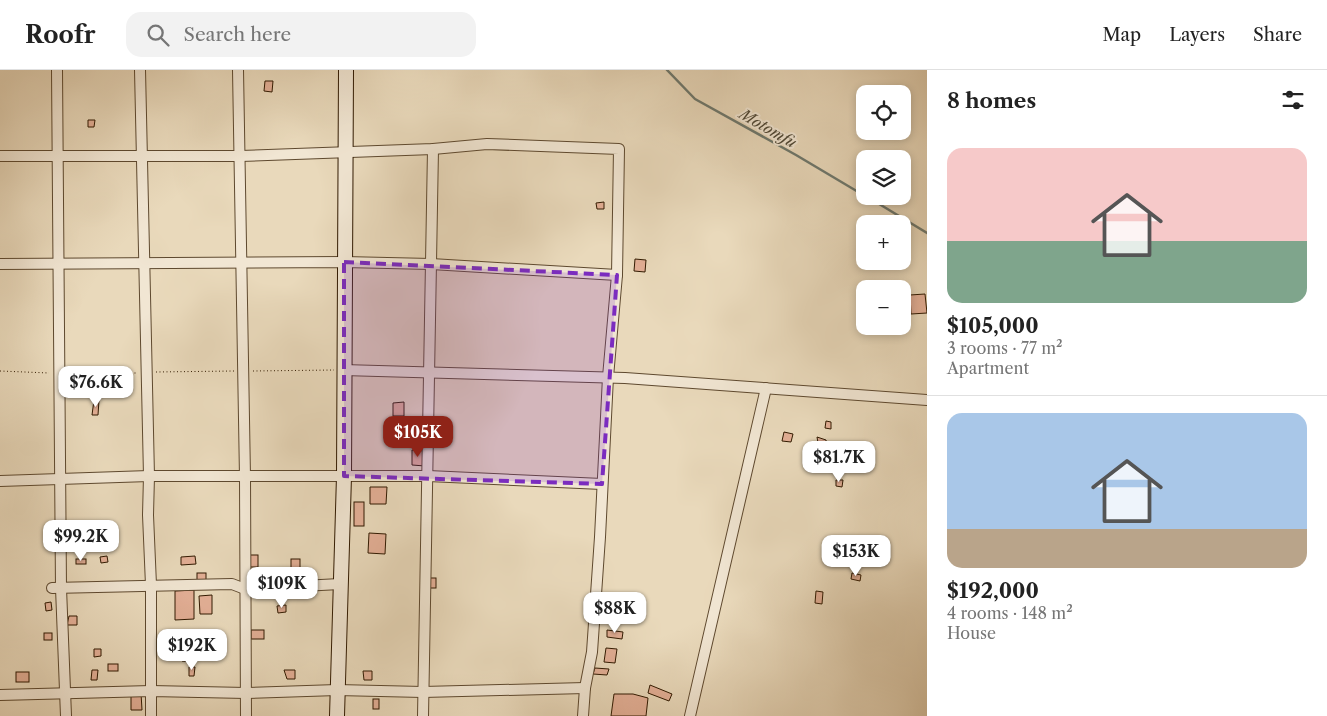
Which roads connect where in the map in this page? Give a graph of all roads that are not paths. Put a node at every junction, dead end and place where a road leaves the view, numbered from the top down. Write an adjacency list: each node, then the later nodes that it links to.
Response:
1 (57, 70): 9 (street)
2 (140, 70): 7 (street)
3 (238, 70): 10 (street)
4 (346, 70): 6 (street)
5 (433, 149): 6 (street); 16 (street); 17 (street)
6 (345, 153): 10 (street); 11 (street)
7 (142, 155): 9 (street); 10 (street); 13 (street)
8 (0, 156): 9 (street)
9 (58, 156): 12 (street)
10 (240, 156): 14 (street)
11 (344, 262): 14 (street); 16 (street); 18 (street)
12 (59, 263): 13 (street); 15 (street); 27 (street)
13 (144, 263): 14 (street); 23 (street)
14 (242, 263): 24 (street)
15 (0, 264)
16 (431, 264): 17 (street); 19 (street)
17 (617, 275): 20 (street)
18 (343, 370): 19 (street); 25 (street)
19 (430, 372): 20 (street); 26 (street)
20 (608, 377): 21 (street); 29 (street)
21 (766, 388): 22 (street); 47 (street)
22 (927, 400)
23 (149, 476): 24 (street); 27 (street); 31 (street)
24 (245, 476): 25 (street); 33 (street)
25 (344, 476): 26 (street); 30 (street)
26 (428, 476): 29 (street); 39 (street)
27 (60, 479): 28 (street); 32 (street)
28 (0, 481)
29 (602, 484): 34 (street)
30 (340, 584): 33 (street); 35 (street)
31 (151, 585): 32 (street); 33 (street); 36 (street)
32 (57, 588): 37 (street)
33 (245, 589): 38 (street)
34 (585, 688): 39 (street); 46 (street)
35 (337, 690): 38 (street); 39 (street); 44 (street)
36 (151, 691): 37 (street); 38 (street); 42 (street)
37 (66, 692): 40 (street); 41 (street)
38 (246, 692): 43 (street)
39 (423, 692): 45 (street)
40 (0, 695)
41 (66, 716)
42 (151, 716)
43 (246, 716)
44 (337, 716)
45 (423, 716)
46 (583, 716)
47 (690, 716)

